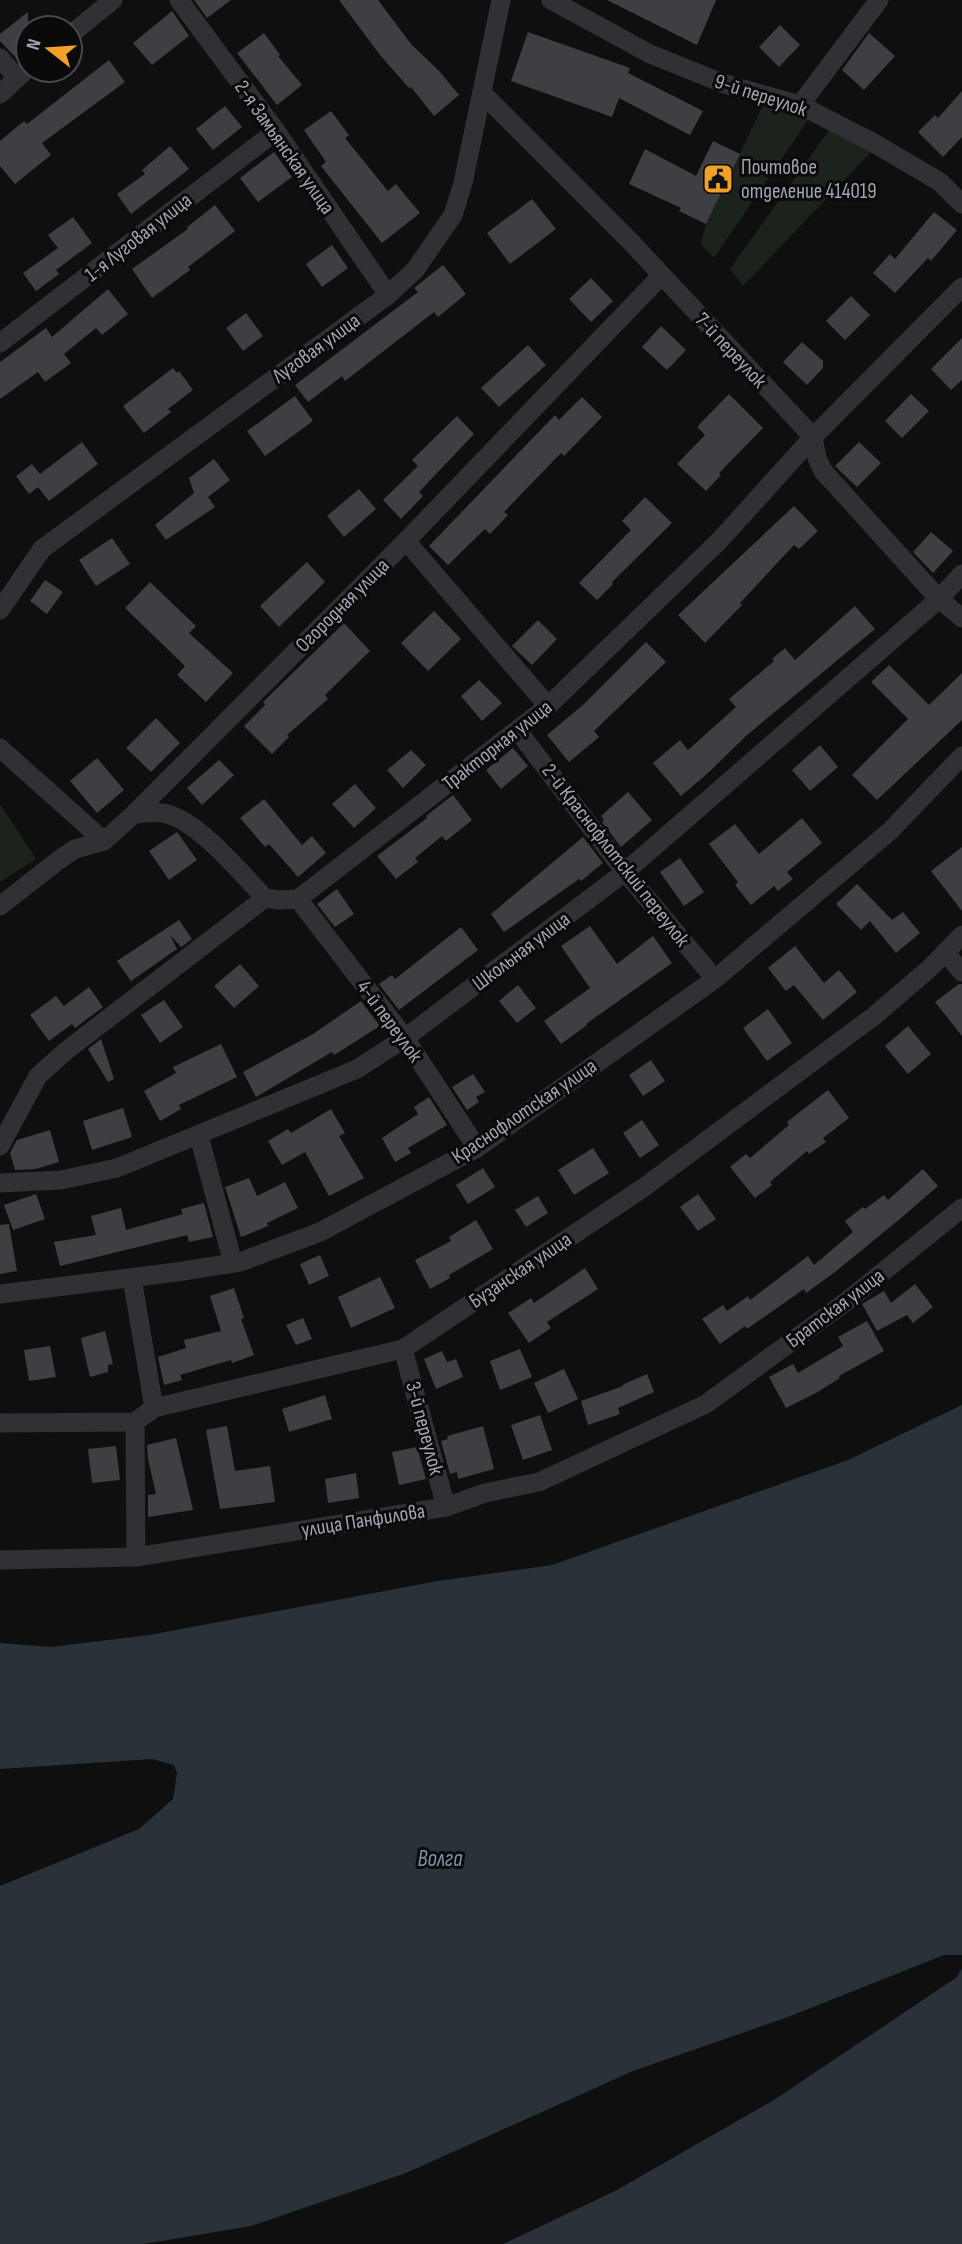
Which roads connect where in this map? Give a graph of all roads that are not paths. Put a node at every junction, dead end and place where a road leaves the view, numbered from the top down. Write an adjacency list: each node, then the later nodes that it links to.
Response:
1 (113, 0): 6 (street)
2 (179, 0): 11 (street, 2-я Замьянская улица)
3 (501, 0): 8 (street, Луговая улица)
4 (551, 0): 10 (street, 9-й переулок)
5 (879, 0): 10 (street)
6 (84, 24)
7 (14, 81): 9 (street)
8 (482, 93): 13 (street, 7-й переулок); 15 (street, Луговая улица)
9 (0, 94)
10 (800, 105): 12 (street, 9-й переулок)
11 (276, 131): 15 (street, 2-я Замьянская улица); 16 (street, 1-я Луговая улица)
12 (962, 204)
13 (662, 275): 17 (street, 7-й переулок); 18 (street, Огородная улица)
14 (962, 287): 17 (street, Тракторная улица)
15 (388, 295): 21 (street, Луговая улица)
16 (0, 343)
17 (813, 437): 20 (street, 7-й переулок); 23 (street, Тракторная улица)
18 (406, 541): 23 (street); 27 (street, Огородная улица)
19 (962, 574): 20 (street, Школьная улица)
20 (939, 599): 22 (street, 7-й переулок); 29 (street, Школьная улица)
21 (0, 610)
22 (962, 618)
23 (548, 706): 24 (street, Тракторная улица)
24 (518, 731): 29 (street, 2-й Краснофлотский переулок); 31 (street, Тракторная улица)
25 (0, 748): 28 (street)
26 (962, 756): 36 (street, Краснофлотская улица)
27 (134, 814): 28 (street, Огородная улица); 30 (street)
28 (104, 841): 32 (street, Огородная улица)
29 (625, 872): 36 (street, 2-й Краснофлотский переулок); 37 (street, Школьная улица)
30 (265, 898): 31 (street); 39 (street)
31 (298, 898): 37 (street, 4-й переулок)
32 (0, 906)
33 (962, 935): 34 (street, Бузанская улица)
34 (945, 952): 35 (street); 46 (street, Бузанская улица)
35 (962, 972)
36 (715, 979): 40 (street, Краснофлотская улица)
37 (405, 1038): 38 (street, Школьная улица); 40 (street, 4-й переулок)
38 (200, 1136): 41 (street, Школьная улица); 43 (street)
39 (0, 1146)
40 (477, 1148): 43 (street, Краснофлотская улица)
41 (0, 1183)
42 (962, 1208): 47 (street, Братская улица)
43 (233, 1263): 44 (street, Краснофлотская улица)
44 (132, 1278): 45 (street, Краснофлотская улица); 48 (street)
45 (0, 1294)
46 (403, 1349): 48 (street, Бузанская улица); 51 (street, 3-й переулок)
47 (706, 1404): 51 (street, улица Панфилова)
48 (154, 1408): 49 (street, Бузанская улица)
49 (135, 1422): 50 (street); 52 (street)
50 (0, 1423)
51 (446, 1507): 52 (street, улица Панфилова)
52 (136, 1557): 53 (street, улица Панфилова)
53 (0, 1560)

